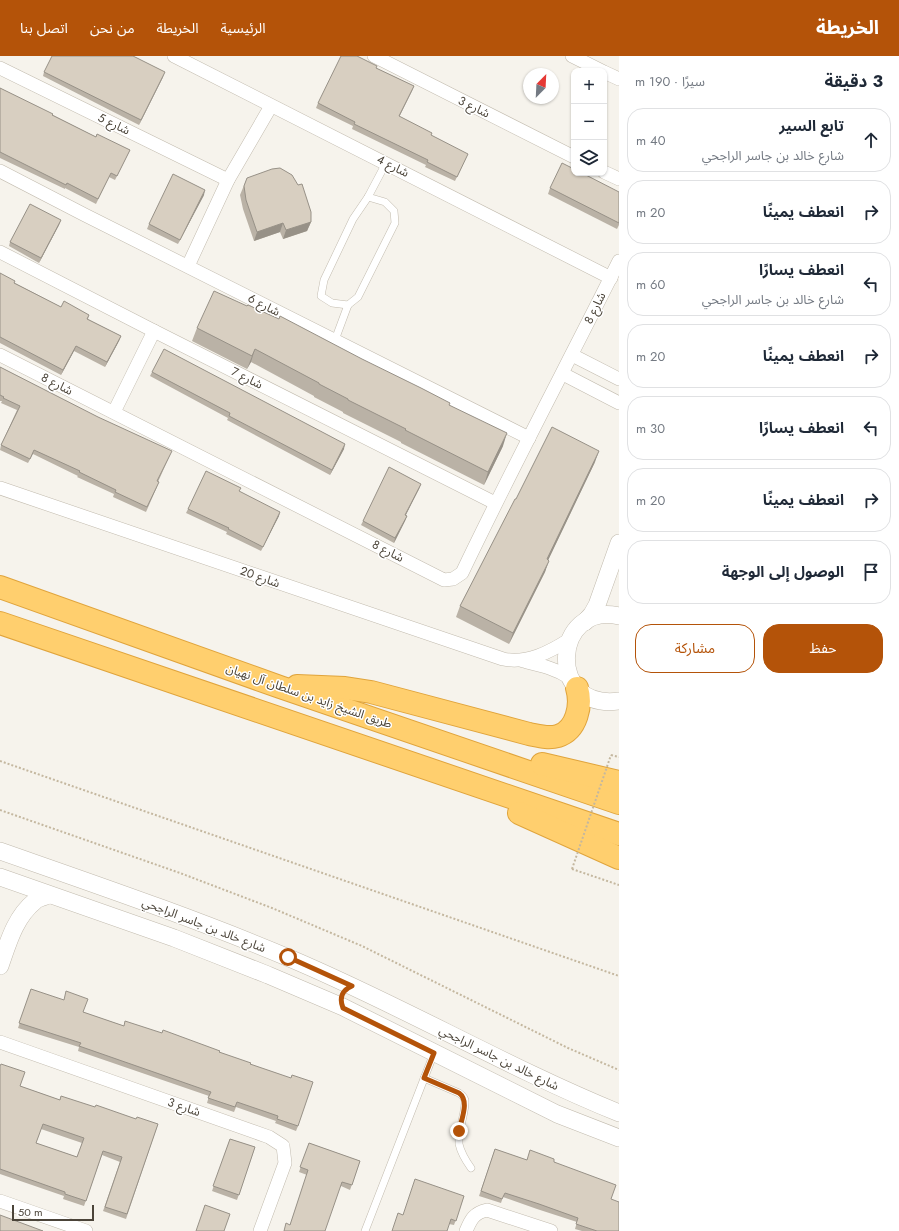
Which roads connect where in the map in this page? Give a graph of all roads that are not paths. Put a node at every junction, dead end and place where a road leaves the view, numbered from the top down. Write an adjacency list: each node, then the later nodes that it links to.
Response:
1 (174, 56): 8 (street, شارع 4)
2 (374, 56): 9 (street, شارع 3)
3 (572, 56): 5 (street)
4 (0, 68): 14 (street, شارع 5)
5 (597, 68)
6 (607, 73): 7 (street)
7 (619, 79)
8 (271, 106): 10 (street, شارع 4); 14 (street)
9 (571, 155)
10 (386, 163): 15 (lane); 19 (street, شارع 4)
11 (0, 171): 18 (street, شارع 6)
12 (607, 173): 13 (street)
13 (619, 179)
14 (228, 180): 18 (street)
15 (368, 197): 20 (lane); 20 (lane)
16 (0, 252): 21 (street, شارع 7)
17 (619, 261): 19 (street, شارع 8)
18 (188, 266): 22 (street, شارع 6)
19 (611, 278): 24 (street, شارع 8)
20 (348, 305): 22 (lane)
21 (154, 332): 28 (street); 31 (street, شارع 7)
22 (335, 340): 29 (street, شارع 6)
23 (0, 355): 28 (street, شارع 8)
24 (572, 356): 25 (street, شارع 8); 26 (street)
25 (563, 374): 27 (street); 29 (street, شارع 8)
26 (619, 379)
27 (619, 403)
28 (114, 412): 31 (street, شارع 8)
29 (529, 438): 31 (street, شارع 8)
30 (0, 488): 38 (street, شارع 20)
31 (495, 503)
32 (619, 544): 35 (street)
33 (0, 587): 40 (highway, طريق الشيخ زايد بن سلطان آل نهيان)
34 (619, 616): 35 (street)
35 (585, 622): 37 (street)
36 (0, 623): 43 (highway)
37 (570, 639): 38 (street, شارع 20); 39 (street)
38 (521, 660): 39 (street, شارع 20)
39 (574, 683): 40 (highway); 41 (street)
40 (280, 687): 42 (highway, طريق الشيخ زايد بن سلطان آل نهيان)
41 (619, 701)
42 (441, 743): 44 (highway); 45 (highway, طريق الشيخ زايد بن سلطان آل نهيان)
43 (432, 771): 46 (highway); 48 (highway)
44 (619, 782)
45 (619, 803)
46 (619, 834)
47 (0, 851): 52 (street, شارع خالد بن جاسر الراجحي)
48 (619, 858)
49 (0, 877): 50 (street, شارع خالد بن جاسر الراجحي)
50 (49, 895): 51 (street); 54 (street, شارع خالد بن جاسر الراجحي)
51 (4, 939): 53 (street)
52 (288, 957): 54 (street); 55 (street, شارع خالد بن جاسر الراجحي)
53 (0, 966)
54 (268, 975): 56 (street, شارع خالد بن جاسر الراجحي)
55 (352, 986): 56 (street); 60 (street, شارع خالد بن جاسر الراجحي)
56 (343, 1008): 58 (street, شارع خالد بن جاسر الراجحي)
57 (0, 1042): 67 (street, شارع 3)
58 (434, 1053): 59 (lane); 62 (street, شارع خالد بن جاسر الراجحي)
59 (424, 1078): 64 (lane); 68 (lane)
60 (586, 1100): 61 (street, شارع خالد بن جاسر الراجحي); 62 (street)
61 (619, 1113)
62 (579, 1123): 63 (street, شارع خالد بن جاسر الراجحي)
63 (619, 1138)
64 (471, 1168)
65 (0, 1201): 66 (street)
66 (86, 1231)
67 (260, 1231)
68 (365, 1231)
69 (466, 1231): 70 (street)
70 (551, 1231)

